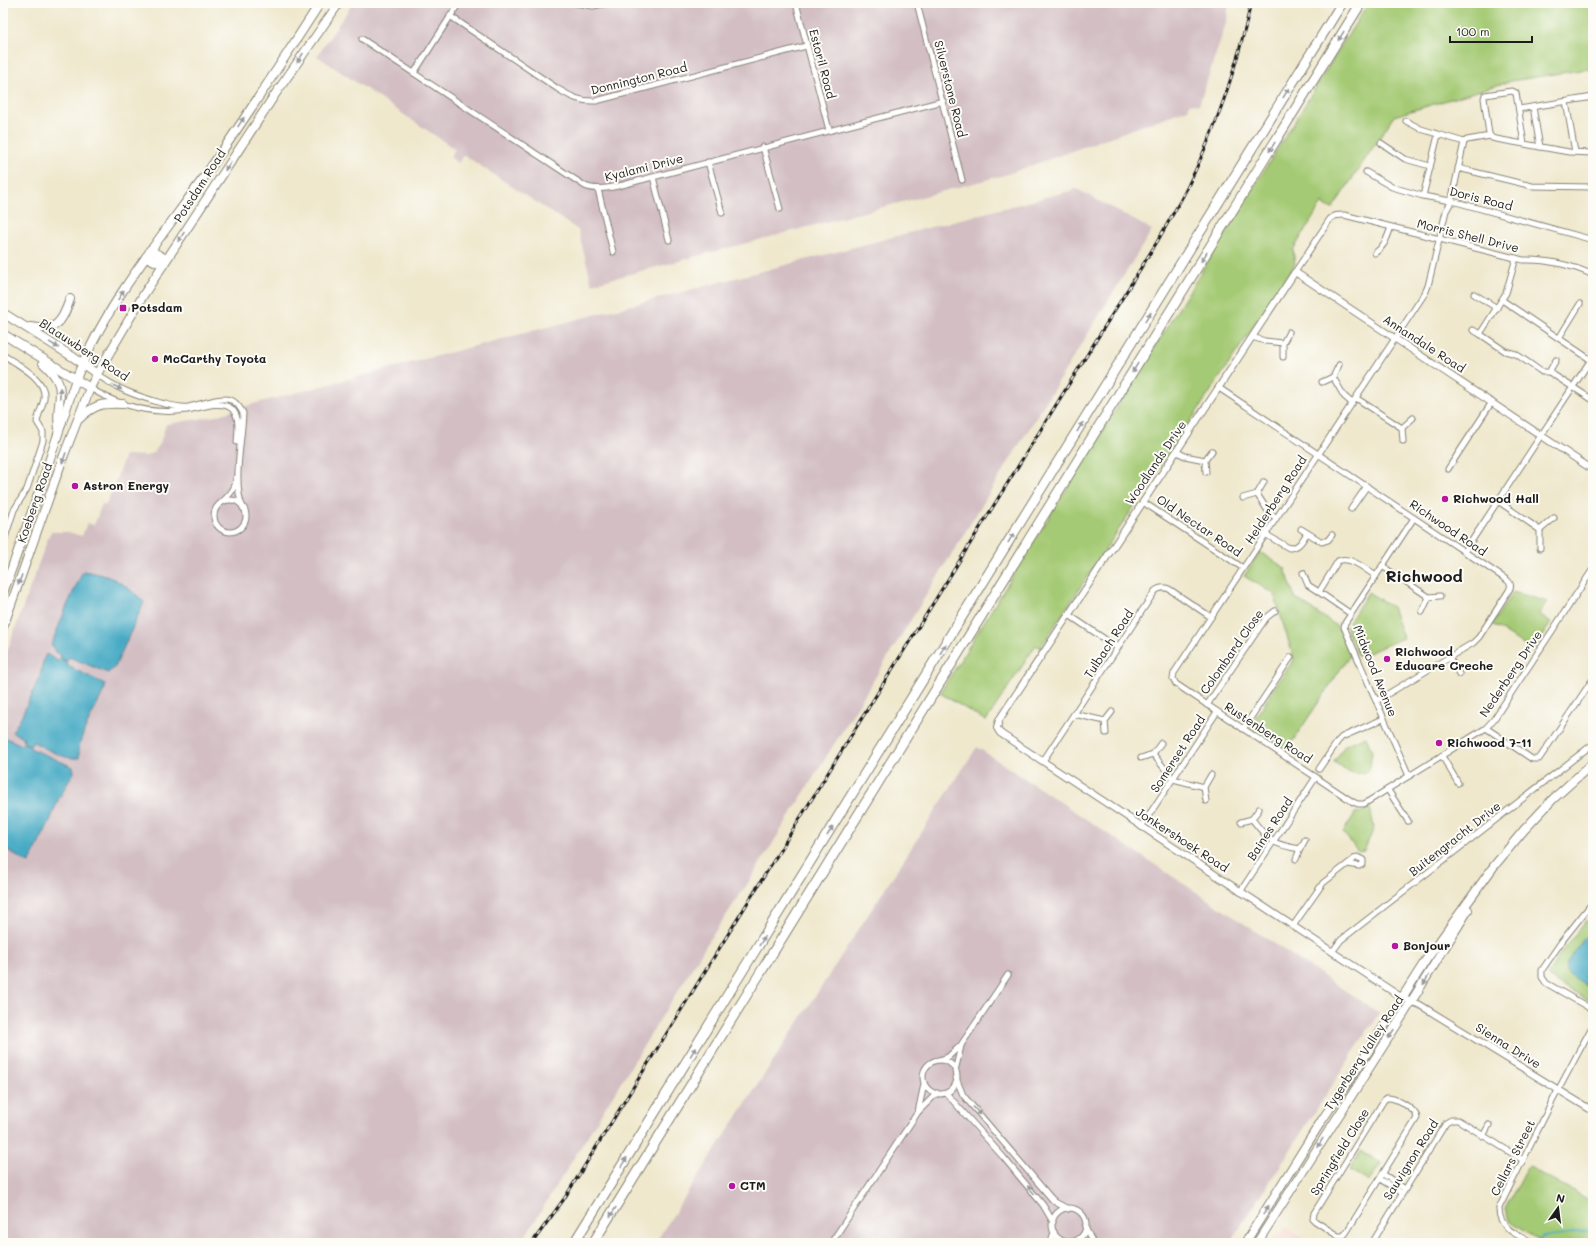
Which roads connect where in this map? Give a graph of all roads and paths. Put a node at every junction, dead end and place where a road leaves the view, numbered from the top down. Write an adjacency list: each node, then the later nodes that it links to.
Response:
1 (320, 3): 49 (main road, Potsdam Road, one-way to 1)
2 (339, 3): 51 (main road, Potsdam Road, one-way to 51)
3 (459, 3): 10 (street)
4 (575, 3): 5 (street)
5 (608, 3)
6 (796, 3): 12 (street, Estoril Road)
7 (917, 3): 15 (street, Silverstone Road)
8 (1342, 3): 216 (highway, one-way to 8)
9 (1361, 3): 217 (highway, one-way to 217)
10 (450, 16): 12 (street, Donnington Road); 13 (street)
11 (362, 39): 13 (street, Kyalami Drive)
12 (806, 46): 20 (street, Estoril Road)
13 (414, 73): 37 (street, Kyalami Drive)
14 (1593, 97): 16 (street)
15 (943, 100): 20 (street, Kyalami Drive); 35 (street, Silverstone Road)
16 (1566, 102): 17 (street); 28 (street)
17 (1533, 107): 18 (street); 27 (street)
18 (1519, 109): 22 (street); 25 (street)
19 (1406, 121): 21 (street)
20 (829, 130): 26 (street, Kyalami Drive)
21 (1438, 135): 23 (street); 31 (street)
22 (1491, 137): 23 (street); 25 (street)
23 (1464, 142): 32 (street, Helderberg Road)
24 (1381, 143): 31 (street)
25 (1524, 144): 27 (street)
26 (763, 147): 30 (street, Kyalami Drive); 40 (street)
27 (1540, 147): 28 (street)
28 (1575, 152): 29 (street)
29 (1593, 153)
30 (708, 162): 34 (street, Kyalami Drive); 41 (street)
31 (1430, 166): 38 (street)
32 (1458, 168): 36 (street); 39 (street, Helderberg Road)
33 (1366, 172): 38 (street, Doris Road)
34 (653, 177): 37 (street, Kyalami Drive); 45 (street)
35 (962, 180)
36 (1593, 186)
37 (598, 189): 47 (street)
38 (1423, 196): 39 (street, Doris Road)
39 (1450, 202): 44 (street, Helderberg Road); 46 (street, Doris Road)
40 (780, 210)
41 (722, 213)
42 (1338, 215): 43 (street, Morris Shell Drive); 52 (street, Woodlands Drive)
43 (1391, 227): 44 (street, Morris Shell Drive); 48 (street)
44 (1440, 239): 50 (street, Morris Shell Drive); 66 (street, Helderberg Road)
45 (669, 240)
46 (1593, 240)
47 (613, 252)
48 (1375, 253)
49 (148, 254): 51 (main road); 74 (main road, Potsdam Road, one-way to 49)
50 (1516, 258): 53 (street, Morris Shell Drive); 56 (street)
51 (164, 262): 77 (main road, Potsdam Road)
52 (1295, 272): 65 (street, Woodlands Drive); 66 (street, Annandale Road)
53 (1593, 275)
54 (1474, 294): 58 (street)
55 (70, 299): 60 (main road)
56 (1502, 300): 58 (street); 67 (street)
57 (1580, 304): 67 (street)
58 (1496, 308): 64 (street)
59 (3, 313): 60 (main road, Blaauwberg Road)
60 (25, 326): 74 (main road, Blaauwberg Road, one-way to 74)
61 (1473, 330): 64 (street)
62 (1289, 332): 68 (street)
63 (3, 334): 69 (main road)
64 (1480, 334): 76 (street)
65 (1252, 336): 68 (street); 83 (street, Woodlands Drive)
66 (1394, 338): 85 (street, Helderberg Road); 88 (street, Annandale Road)
67 (1559, 338): 72 (street)
68 (1283, 343): 71 (street)
69 (28, 350): 79 (main road); 95 (main road, one-way to 69)
70 (3, 355): 122 (street)
71 (1283, 357)
72 (1592, 359): 81 (street)
73 (1556, 360): 76 (street)
74 (82, 363): 77 (main road, Blaauwberg Road); 79 (main road, Potsdam Road)
75 (1339, 365): 78 (street)
76 (1549, 372): 81 (street)
77 (97, 374): 82 (main road, Potsdam Road); 87 (street, Blaauwberg Road, one-way to 87)
78 (1333, 377): 80 (street); 89 (street)
79 (76, 379): 82 (main road); 95 (main road, Koeberg Road)
80 (1322, 382)
81 (1573, 386): 86 (street); 96 (street)
82 (90, 388): 90 (street); 93 (main road, Koeberg Road)
83 (1219, 388): 99 (street, Woodlands Drive); 100 (street, Richwood Road)
84 (1593, 393): 86 (street)
85 (1356, 398): 89 (street, Helderberg Road); 94 (street)
86 (1591, 399)
87 (234, 402): 91 (street); 112 (street)
88 (1492, 402): 96 (street, Annandale Road); 102 (street)
89 (1352, 403): 100 (street, Helderberg Road)
90 (123, 404): 91 (street); 93 (main road)
91 (230, 408): 109 (street)
92 (1413, 418): 94 (street)
93 (77, 421): 139 (main road, Koeberg Road, one-way to 139)
94 (1402, 428): 97 (street)
95 (59, 432): 131 (main road, Koeberg Road)
96 (1541, 435): 103 (street, Annandale Road); 111 (street)
97 (1404, 441)
98 (1212, 450): 101 (street)
99 (1177, 452): 101 (street); 110 (street, Woodlands Drive)
100 (1318, 454): 106 (street, Richwood Road); 114 (street, Helderberg Road)
101 (1205, 460): 104 (street)
102 (1448, 469)
103 (1593, 470)
104 (1206, 472)
105 (1264, 482): 107 (street)
106 (1367, 486): 113 (street); 115 (street, Richwood Road)
107 (1257, 494): 108 (street); 114 (street)
108 (1243, 498)
109 (222, 502): 112 (street); 112 (street)
110 (1143, 502): 126 (street, Old Nectar Road); 137 (street, Woodlands Drive)
111 (1498, 502): 118 (street); 124 (street)
112 (243, 508)
113 (1351, 510)
114 (1276, 518): 120 (street, Helderberg Road)
115 (1414, 518): 124 (street, Richwood Road); 125 (street, Midwood Avenue)
116 (1554, 518): 118 (street)
117 (1301, 529): 119 (street)
118 (1540, 530): 123 (street)
119 (1307, 533): 120 (street); 121 (street)
120 (1265, 534): 126 (street, Helderberg Road)
121 (1332, 535)
122 (3, 544)
123 (1540, 548)
124 (1465, 551): 142 (street, Richwood Road)
125 (1382, 566): 129 (street, Midwood Avenue); 133 (street)
126 (1243, 568): 138 (street, Helderberg Road)
127 (1593, 569): 154 (street, Nederberg Drive)
128 (1303, 573): 130 (street)
129 (1376, 576): 130 (street); 136 (street, Midwood Avenue)
130 (1319, 592): 136 (street)
131 (3, 593)
132 (1440, 596): 133 (street)
133 (1429, 597): 135 (street)
134 (1274, 611): 147 (street, Colombard Close)
135 (1422, 612)
136 (1351, 614): 146 (street, Midwood Avenue)
137 (1069, 615): 140 (street); 153 (street, Woodlands Drive)
138 (1211, 617): 140 (street, Tulbach Road); 143 (street, Helderberg Road)
139 (3, 627)
140 (1118, 648): 150 (street, Tulbach Road)
141 (1291, 657): 155 (street)
142 (1449, 657): 144 (street); 146 (street, Richwood Road)
143 (1174, 673): 147 (street, Rustenberg Road)
144 (1459, 674)
145 (1593, 679): 154 (street)
146 (1376, 701): 151 (street, Midwood Avenue)
147 (1208, 705): 149 (street, Rustenberg Road)
148 (1112, 712): 152 (street)
149 (1217, 712): 155 (street, Rustenberg Road); 168 (street, Somerset Road)
150 (1074, 714): 152 (street); 162 (street, Tulbach Road)
151 (1384, 719): 164 (street); 166 (street, Midwood Avenue)
152 (1105, 721): 156 (street)
153 (997, 728): 162 (street, Jonkershoek Road)
154 (1486, 728): 160 (street, Nederberg Drive)
155 (1243, 729): 167 (street, Rustenberg Road)
156 (1106, 733)
157 (1161, 743): 159 (street)
158 (1593, 744): 188 (street, Buitengracht Drive)
159 (1153, 754): 161 (street); 168 (street)
160 (1442, 756): 166 (street, Nederberg Drive); 169 (street)
161 (1141, 758)
162 (1043, 761): 178 (street, Jonkershoek Road)
163 (1593, 763): 184 (main road, Tygerberg Valley Road)
164 (1319, 769)
165 (1211, 775): 170 (street)
166 (1409, 776): 171 (street, Nederberg Drive)
167 (1316, 777): 173 (street, Rustenberg Road); 180 (street, Baines Road)
168 (1173, 779): 170 (street); 178 (street, Somerset Road)
169 (1458, 783)
170 (1204, 787): 172 (street)
171 (1388, 790): 173 (street, Nederberg Drive); 176 (street)
172 (1206, 801)
173 (1361, 804)
174 (1259, 809): 175 (street)
175 (1252, 819): 177 (street); 180 (street)
176 (1408, 821)
177 (1241, 822)
178 (1141, 827): 185 (street, Jonkershoek Road)
179 (1305, 840): 181 (street)
180 (1273, 842): 181 (street); 185 (street, Baines Road)
181 (1300, 849): 182 (street)
182 (1296, 859)
183 (1348, 864): 187 (street)
184 (1488, 875): 191 (main road, Tygerberg Valley Road); 192 (main road, Tygerberg Valley Road, one-way to 192)
185 (1240, 892): 187 (street, Jonkershoek Road)
186 (1593, 902): 193 (street)
187 (1293, 926): 188 (street, Jonkershoek Road)
188 (1332, 952): 189 (street, Jonkershoek Road)
189 (1357, 968): 191 (street, Tygerberg Valley Road)
190 (1008, 974): 195 (street)
191 (1402, 998): 192 (street, Sienna Drive); 221 (main road, Tygerberg Valley Road, one-way to 191)
192 (1412, 1001): 200 (street, Sienna Drive); 222 (main road, Tygerberg Valley Road, one-way to 222)
193 (1593, 1010)
194 (1593, 1025): 200 (street, Cellars Street)
195 (961, 1045): 196 (street); 197 (street)
196 (939, 1060): 197 (street); 199 (street)
197 (955, 1071): 198 (street)
198 (956, 1078): 201 (street); 210 (street, one-way to 210)
199 (924, 1084): 202 (street); 204 (street)
200 (1559, 1090): 203 (street, Sienna Drive); 207 (street, Cellars Street)
201 (946, 1092): 202 (street); 211 (street, one-way to 201)
202 (936, 1093): 204 (street)
203 (1593, 1111)
204 (918, 1112): 218 (street)
205 (1489, 1125): 206 (street)
206 (1483, 1136): 207 (street, Sauvignon Road); 209 (street, Sauvignon Road)
207 (1523, 1160): 215 (street, Cellars Street)
208 (1381, 1177): 208 (street, Springfield Close); 209 (street)
209 (1403, 1191): 223 (street, Sauvignon Road)
210 (1068, 1209): 211 (street); 212 (street)
211 (1052, 1222): 213 (street)
212 (1086, 1227): 214 (street); 220 (street)
213 (1054, 1232): 214 (street); 219 (street)
214 (1071, 1242)
215 (1533, 1242)
216 (573, 1243)
217 (594, 1243)
218 (831, 1243)
219 (1051, 1243)
220 (1093, 1243)
221 (1245, 1243)
222 (1257, 1243)
223 (1372, 1243)

